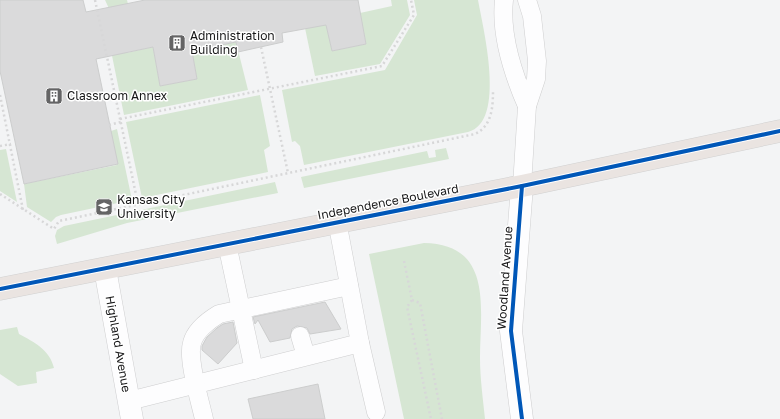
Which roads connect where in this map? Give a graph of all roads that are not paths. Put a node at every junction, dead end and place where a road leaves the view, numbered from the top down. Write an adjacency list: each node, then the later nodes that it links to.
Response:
1 (504, 0): 3 (lane)
2 (527, 0): 3 (lane)
3 (527, 106): 5 (lane)
4 (780, 131): 5 (main road, Independence Boulevard)
5 (522, 186): 6 (main road, Independence Boulevard); 20 (street, Woodland Avenue)
6 (337, 221): 7 (main road, Independence Boulevard); 9 (lane)
7 (227, 244): 8 (main road, Independence Boulevard); 11 (lane)
8 (105, 268): 10 (main road, Independence Boulevard); 17 (street, Highland Avenue)
9 (349, 286): 11 (lane); 13 (lane)
10 (0, 289)
11 (240, 309): 15 (lane); 16 (lane)
12 (300, 336): 14 (lane)
13 (360, 343): 14 (lane); 18 (lane)
14 (306, 356): 15 (lane)
15 (254, 370): 16 (lane)
16 (197, 385): 17 (lane); 19 (lane)
17 (130, 410)
18 (376, 412)
19 (204, 419)
20 (522, 419)

